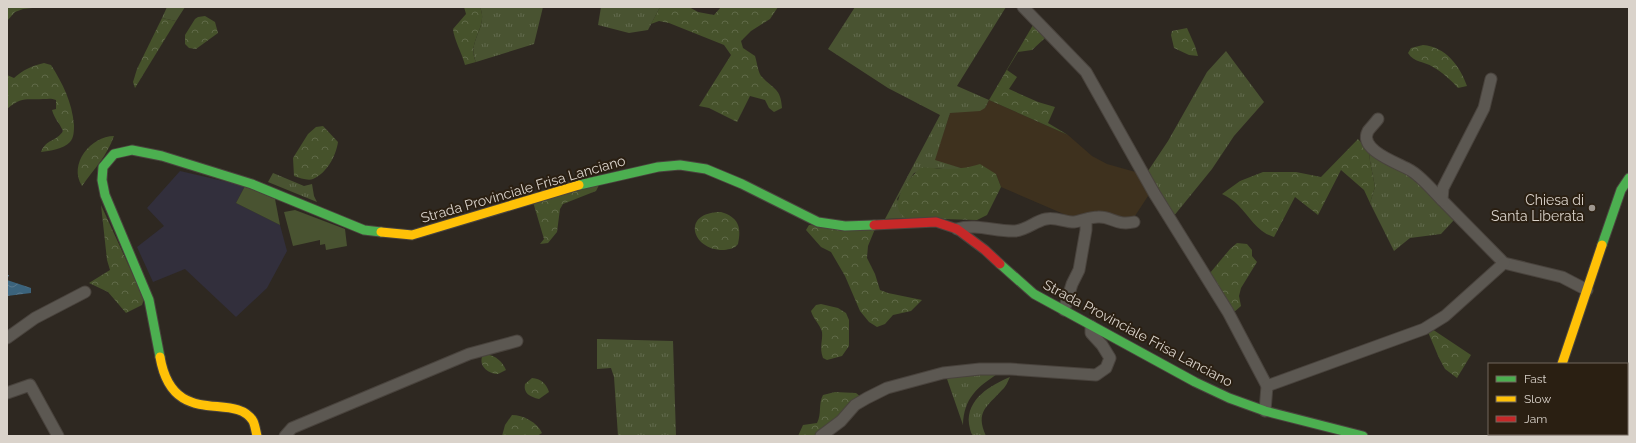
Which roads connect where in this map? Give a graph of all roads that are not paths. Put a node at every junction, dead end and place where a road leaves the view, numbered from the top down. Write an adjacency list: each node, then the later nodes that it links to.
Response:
1 (1023, 7): 17 (street)
2 (1491, 79): 5 (street)
3 (1378, 119): 5 (street)
4 (1629, 178): 10 (street)
5 (1442, 200): 9 (street)
6 (1086, 220): 7 (street); 8 (street); 12 (street)
7 (1134, 222)
8 (957, 228): 12 (street, Strada Provinciale Frisa Lanciano); 21 (street, Strada Provinciale Frisa Lanciano)
9 (1504, 263): 10 (street); 17 (street)
10 (1587, 290): 16 (street)
11 (85, 292): 14 (street)
12 (1064, 310): 13 (street, Strada Provinciale Frisa Lanciano)
13 (1091, 326): 19 (street, Strada Provinciale Frisa Lanciano); 24 (street)
14 (7, 338)
15 (517, 341): 23 (street)
16 (1562, 363)
17 (1267, 386): 19 (street)
18 (7, 393): 20 (street)
19 (1265, 411): 25 (street, Strada Provinciale Frisa Lanciano)
20 (58, 436)
21 (257, 436)
22 (276, 436): 23 (street)
23 (285, 436)
24 (821, 436)
25 (1363, 436)

